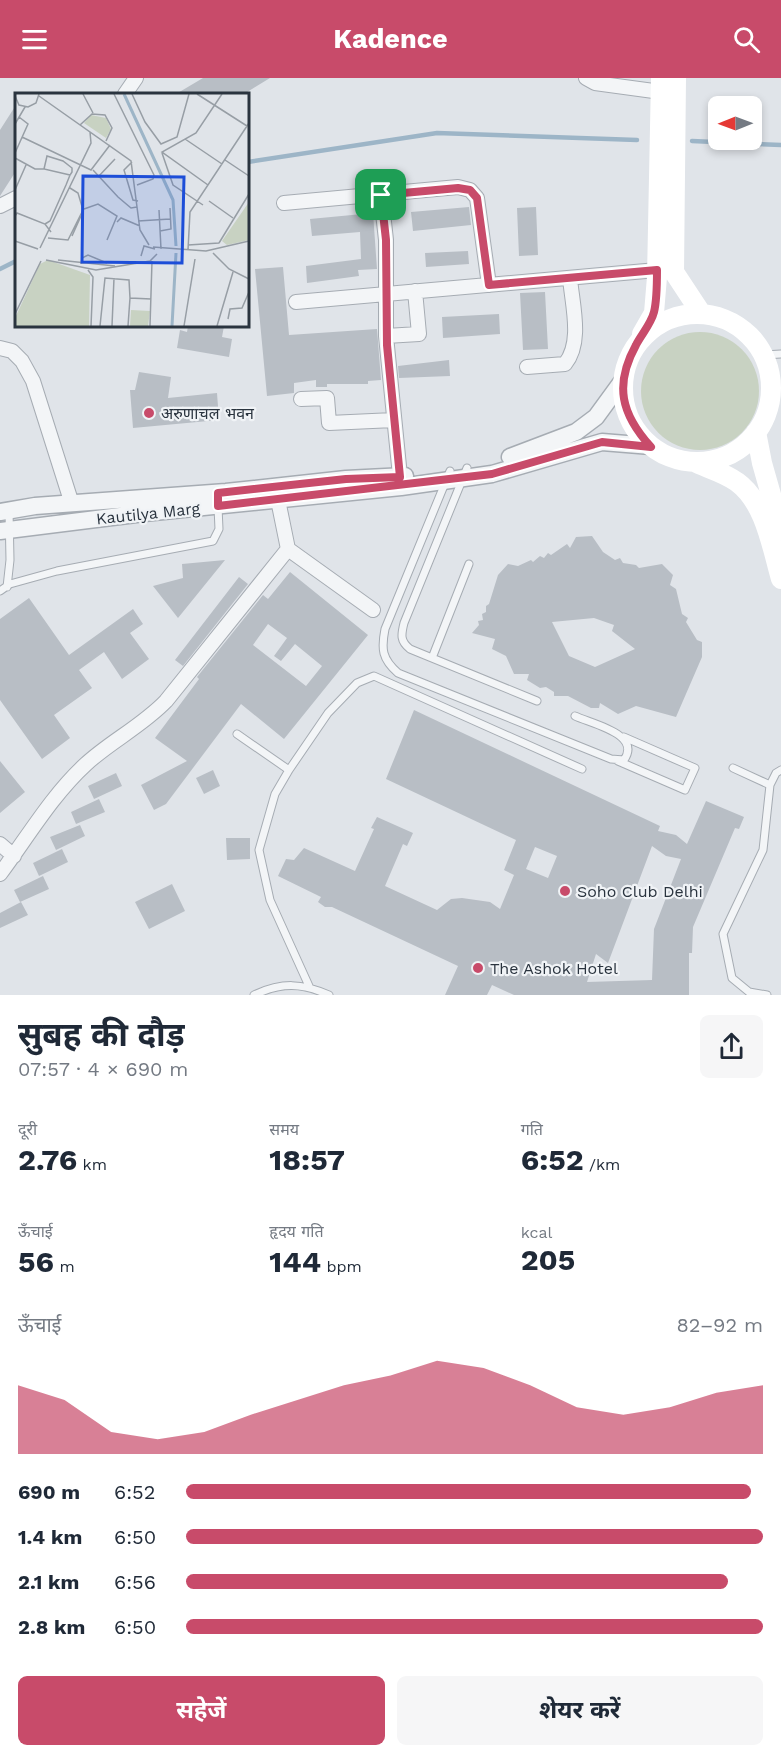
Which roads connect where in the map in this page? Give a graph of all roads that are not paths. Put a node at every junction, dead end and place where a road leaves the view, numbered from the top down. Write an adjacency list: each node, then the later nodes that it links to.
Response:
1 (136, 78): 5 (street)
2 (586, 78): 4 (street)
3 (676, 78): 16 (main road)
4 (661, 85): 10 (main road)
5 (126, 93)
6 (381, 195): 8 (street); 12 (street); 14 (street)
7 (15, 198): 9 (street)
8 (284, 203)
9 (0, 206)
10 (657, 270): 11 (street); 18 (main road)
11 (570, 278): 12 (street); 21 (street)
12 (489, 285): 13 (street)
13 (416, 291): 14 (street); 17 (street)
14 (385, 294): 15 (street); 17 (street)
15 (296, 302)
16 (701, 313): 18 (main road); 20 (main road)
17 (386, 336): 24 (street)
18 (636, 344): 22 (main road)
19 (0, 348): 32 (street)
20 (772, 354): 25 (main road)
21 (527, 367)
22 (622, 380): 26 (main road); 28 (street, Kautilya Marg)
23 (301, 399): 24 (street)
24 (394, 420): 29 (street)
25 (756, 432): 27 (main road); 35 (main road)
26 (651, 447): 27 (main road); 28 (street, Kautilya Marg)
27 (694, 462): 38 (main road)
28 (457, 475): 29 (street, Kautilya Marg); 41 (lane); 46 (lane)
29 (400, 482): 30 (street, Kautilya Marg); 31 (street, Kautilya Marg)
30 (218, 500): 31 (street, Kautilya Marg); 32 (street, Kautilya Marg); 34 (street, Kautilya Marg); 39 (lane)
31 (278, 500): 36 (street)
32 (72, 504): 33 (street, Kautilya Marg)
33 (4, 511): 34 (lane)
34 (5, 530): 39 (lane)
35 (781, 530)
36 (288, 549): 40 (street); 53 (street)
37 (469, 564): 41 (lane)
38 (781, 579)
39 (3, 589)
40 (373, 610)
41 (432, 658): 42 (lane)
42 (537, 701)
43 (575, 717): 45 (lane)
44 (237, 734): 49 (lane)
45 (621, 736): 46 (lane); 46 (lane)
46 (618, 761)
47 (733, 768): 51 (lane)
48 (582, 769): 49 (lane)
49 (289, 770): 55 (lane)
50 (781, 770): 51 (lane)
51 (771, 785): 58 (lane)
52 (0, 844): 53 (street)
53 (14, 856): 54 (street)
54 (0, 874)
55 (309, 986): 56 (lane); 57 (lane)
56 (254, 995)
57 (329, 995)
58 (767, 995)

